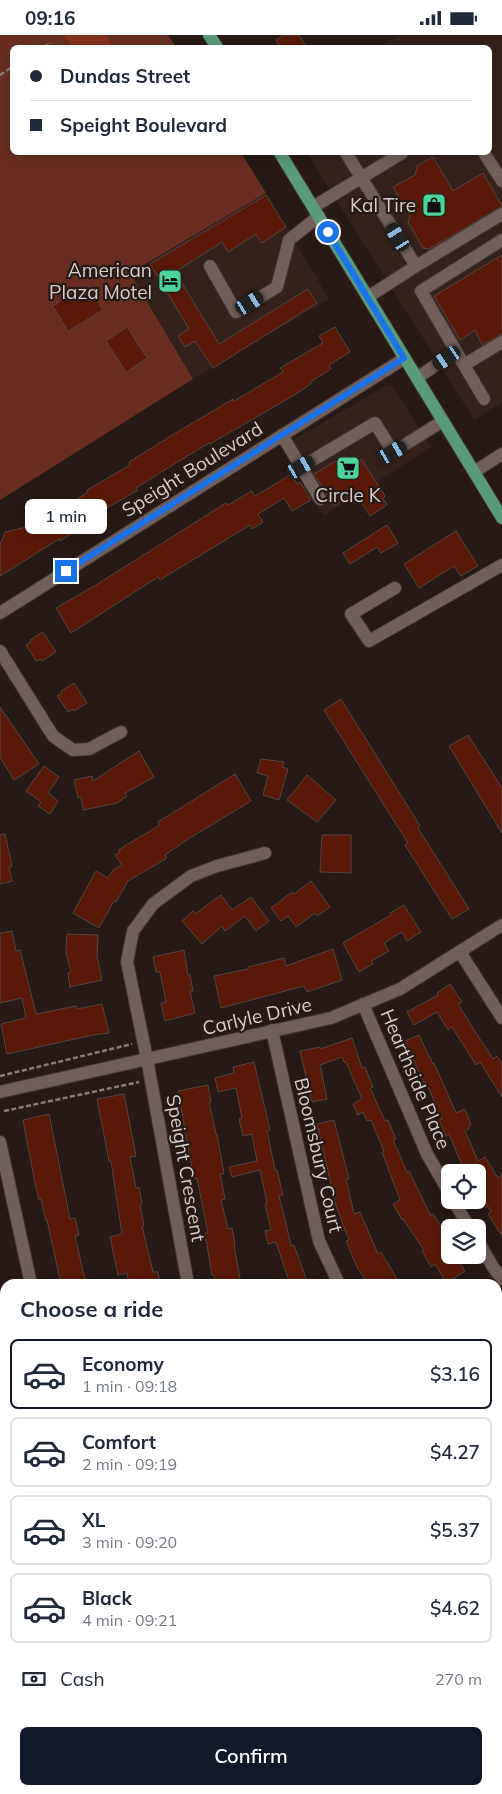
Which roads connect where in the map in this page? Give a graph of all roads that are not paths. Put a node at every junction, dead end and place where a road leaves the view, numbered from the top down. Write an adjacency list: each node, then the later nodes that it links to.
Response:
1 (281, 155): 7 (main road)
2 (347, 155): 5 (street)
3 (399, 155): 5 (street)
4 (485, 155): 6 (street)
5 (361, 177): 7 (street); 11 (street)
6 (502, 181)
7 (316, 212): 10 (street); 12 (main road)
8 (502, 214): 11 (street)
9 (502, 240): 14 (street)
10 (210, 266)
11 (416, 266): 12 (street)
12 (368, 297): 15 (main road)
13 (501, 346): 16 (street)
14 (456, 351): 16 (street); 17 (street)
15 (404, 358): 17 (main road); 20 (street, Speight Boulevard)
16 (464, 365): 18 (street)
17 (417, 378): 19 (main road)
18 (484, 399)
19 (443, 421): 22 (street); 23 (main road)
20 (282, 435): 22 (street); 28 (street, Speight Boulevard)
21 (502, 454): 23 (street)
22 (301, 467): 24 (street)
23 (474, 472): 25 (main road)
24 (320, 499)
25 (502, 518)
26 (502, 565): 27 (street)
27 (394, 588)
28 (0, 613)
29 (0, 651): 30 (street)
30 (121, 732)
31 (264, 853): 37 (street, Speight Crescent)
32 (502, 925): 33 (street, Carlyle Drive)
33 (460, 952): 34 (street, Carlyle Drive); 35 (street)
34 (364, 1004): 36 (street, Carlyle Drive); 40 (street, Hearthside Place)
35 (502, 1018)
36 (272, 1031): 37 (street, Carlyle Drive); 44 (street, Bloomsbury Court)
37 (148, 1059): 38 (street, Carlyle Drive); 43 (street, Speight Crescent)
38 (0, 1092)
39 (0, 1142): 42 (street)
40 (441, 1178)
41 (486, 1255): 45 (street)
42 (29, 1279)
43 (187, 1279)
44 (337, 1279)
45 (502, 1279)

